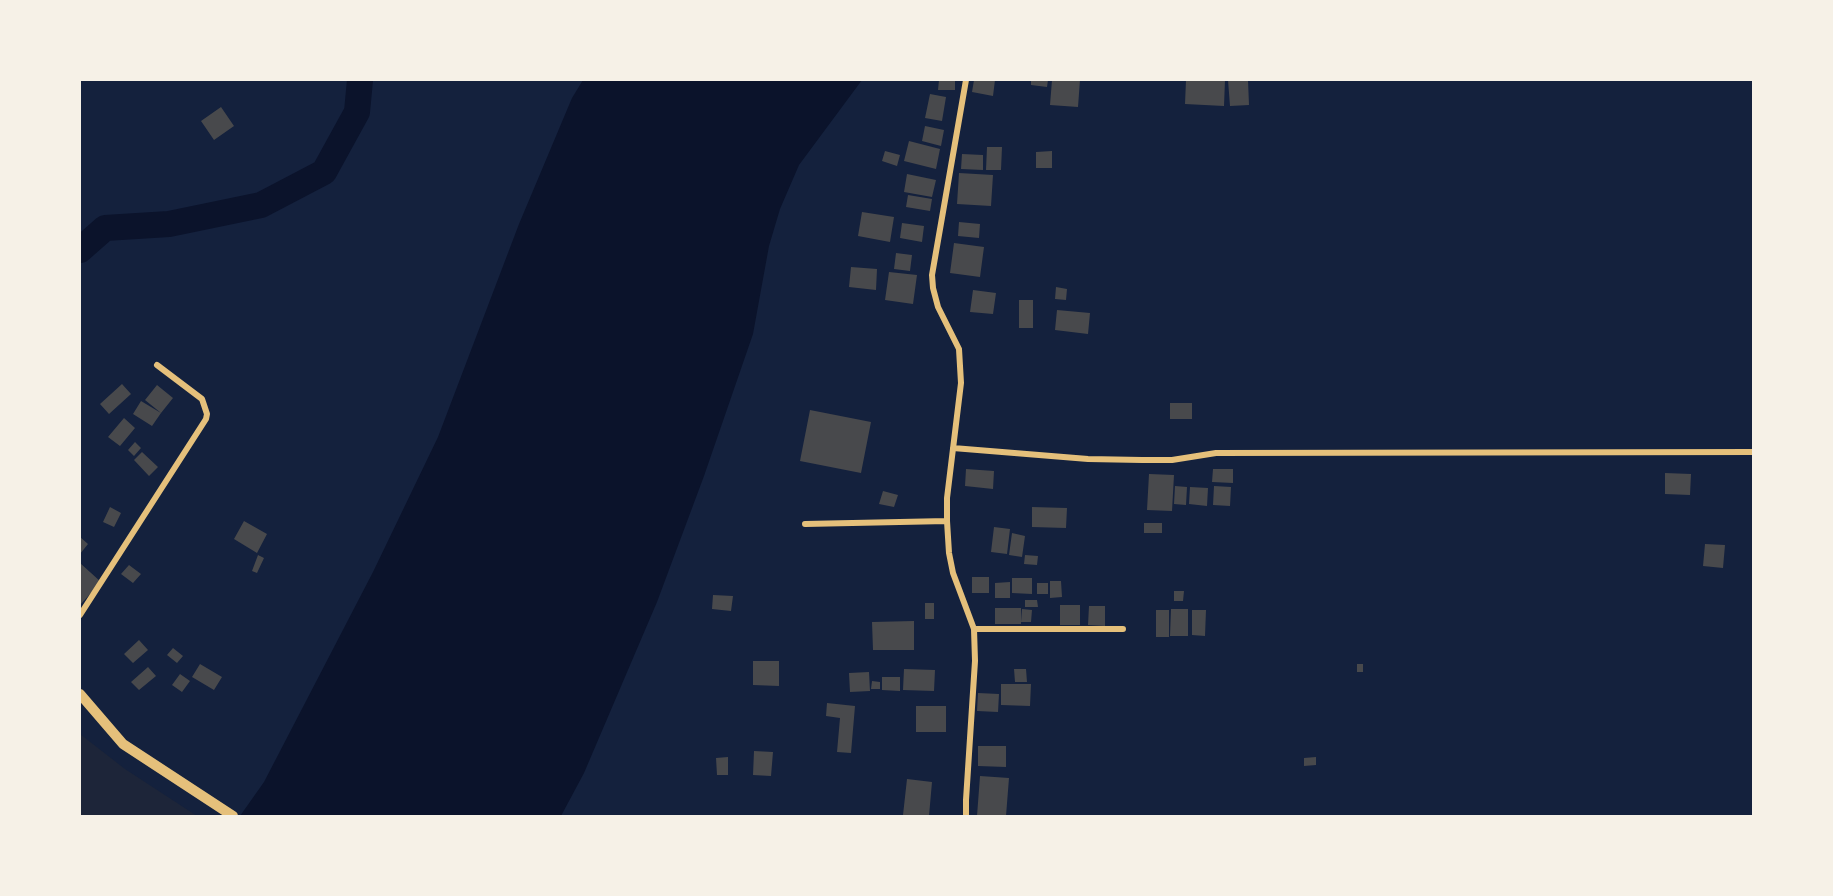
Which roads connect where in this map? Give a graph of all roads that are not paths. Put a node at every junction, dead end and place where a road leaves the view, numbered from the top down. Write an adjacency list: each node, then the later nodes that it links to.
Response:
1 (966, 80): 3 (street)
2 (158, 365): 7 (street)
3 (953, 448): 4 (street); 5 (street)
4 (1754, 452)
5 (947, 521): 6 (street); 8 (street)
6 (806, 524)
7 (80, 615)
8 (974, 629): 9 (street); 12 (street)
9 (1123, 629)
10 (80, 694): 11 (main road)
11 (233, 816)
12 (966, 816)

